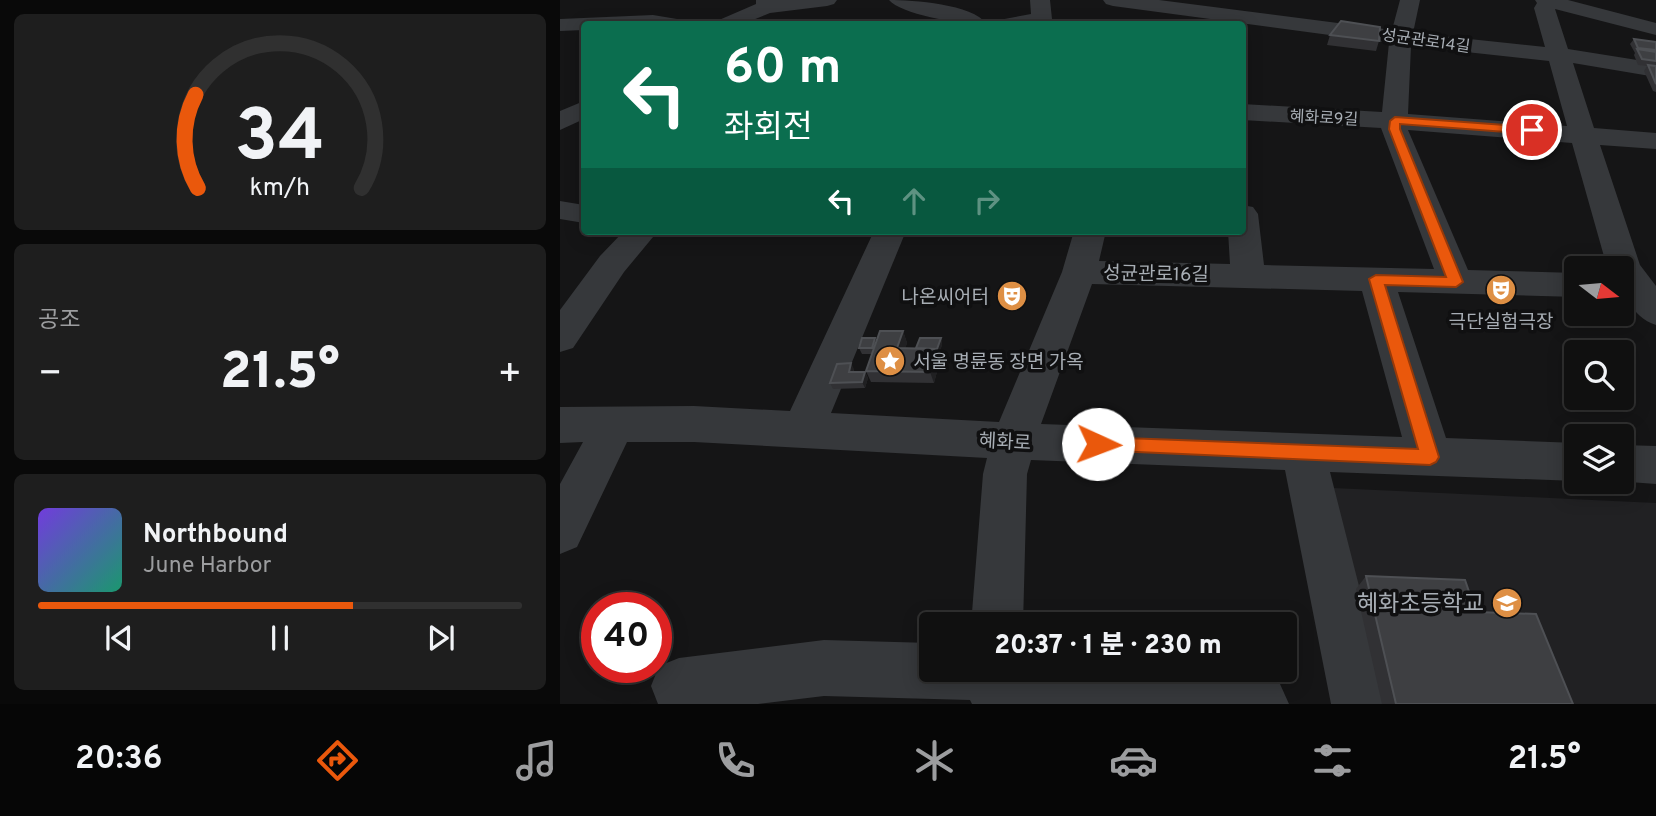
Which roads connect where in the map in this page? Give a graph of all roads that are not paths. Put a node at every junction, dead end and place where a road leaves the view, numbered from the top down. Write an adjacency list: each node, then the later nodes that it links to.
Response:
1 (606, 0): 12 (street)
2 (657, 0): 13 (street)
3 (827, 0): 10 (street)
4 (900, 0): 15 (street)
5 (1040, 0): 16 (street)
6 (1113, 0): 11 (street, 성균관로14길)
7 (1287, 0): 18 (street)
8 (1410, 0): 22 (street)
9 (1549, 0): 21 (street); 26 (street)
10 (766, 4): 14 (street)
11 (1181, 5): 17 (street); 18 (street, 성균관로14길)
12 (593, 21)
13 (645, 21)
14 (732, 21)
15 (971, 21)
16 (1028, 21)
17 (1161, 21)
18 (1278, 22): 22 (street, 성균관로14길)
19 (581, 24): 20 (street)
20 (560, 26)
21 (1656, 29)
22 (1401, 37): 26 (street, 성균관로14길); 31 (street)
23 (1600, 37): 24 (street)
24 (1624, 40): 25 (street); 27 (street)
25 (1656, 43)
26 (1568, 57): 27 (street, 성균관로14길); 33 (street)
27 (1647, 68): 28 (street)
28 (1656, 93)
29 (581, 111): 32 (street)
30 (1246, 112): 31 (street, 혜화로9길)
31 (1395, 121): 33 (street, 혜화로9길); 44 (street)
32 (560, 122)
33 (1584, 135): 34 (street, 혜화로9길); 46 (street)
34 (1656, 141)
35 (560, 210): 36 (street)
36 (581, 214)
37 (638, 235): 47 (street)
38 (888, 235): 50 (street)
39 (1089, 235): 41 (street)
40 (1244, 235): 42 (street)
41 (1079, 272): 42 (street, 성균관로16길); 51 (street, 성균관로16길)
42 (1248, 275): 43 (street, 성균관로16길)
43 (1376, 279): 44 (street, 성균관로16길); 53 (street)
44 (1456, 282): 45 (street, 성균관로16길)
45 (1564, 285)
46 (1643, 294)
47 (560, 338)
48 (615, 424): 49 (street, 혜화로); 50 (street, 혜화로); 57 (street)
49 (560, 425)
50 (803, 430): 51 (street, 혜화로)
51 (1013, 441): 52 (street, 혜화로); 58 (street, 성균관로16길)
52 (1303, 452): 53 (street, 혜화로); 63 (street)
53 (1430, 457): 54 (street, 혜화로)
54 (1564, 462)
55 (1634, 464): 56 (street)
56 (1656, 465)
57 (560, 531)
58 (998, 612)
59 (919, 671): 61 (street)
60 (1072, 682): 62 (street)
61 (679, 686)
62 (1260, 704)
63 (1360, 704)

